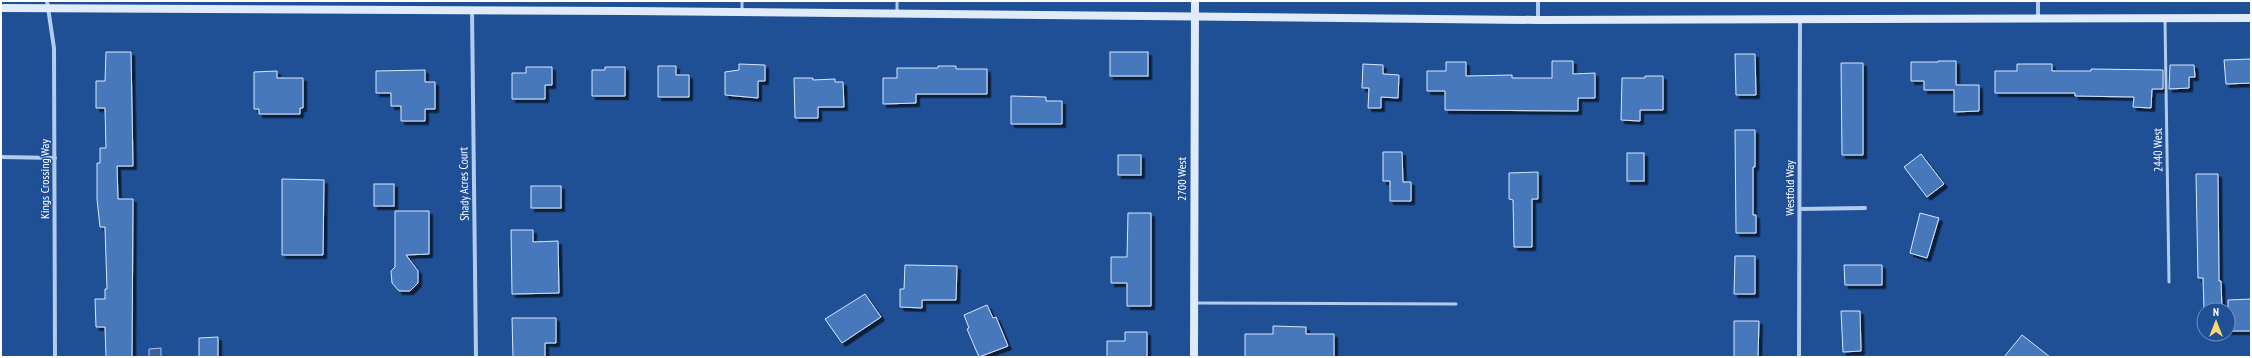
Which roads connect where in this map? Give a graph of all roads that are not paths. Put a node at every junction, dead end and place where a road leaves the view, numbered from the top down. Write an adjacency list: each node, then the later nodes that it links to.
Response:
1 (742, 1): 9 (lane)
2 (896, 1): 10 (lane)
3 (1195, 1): 11 (main road, 2700 West)
4 (1538, 1): 16 (street)
5 (2038, 1): 12 (street)
6 (47, 5): 7 (main road); 8 (main road); 18 (street, Kings Crossing Way)
7 (1, 8)
8 (472, 10): 9 (main road); 25 (street, Shady Acres Court)
9 (742, 12): 10 (main road)
10 (896, 13): 11 (main road)
11 (1195, 16): 16 (main road); 22 (main road, 2700 West)
12 (2038, 18): 13 (main road); 15 (main road)
13 (2165, 18): 14 (main road); 21 (lane, 2440 West)
14 (2251, 18)
15 (1800, 19): 16 (main road); 20 (street, Westfold Way)
16 (1538, 20)
17 (1, 157): 18 (street)
18 (55, 158): 24 (street, Kings Crossing Way)
19 (1865, 208): 20 (street)
20 (1800, 209): 27 (street, Westfold Way)
21 (2169, 282)
22 (1194, 303): 23 (lane); 26 (main road, 2700 West)
23 (1456, 304)
24 (55, 357)
25 (476, 357)
26 (1194, 357)
27 (1799, 357)

